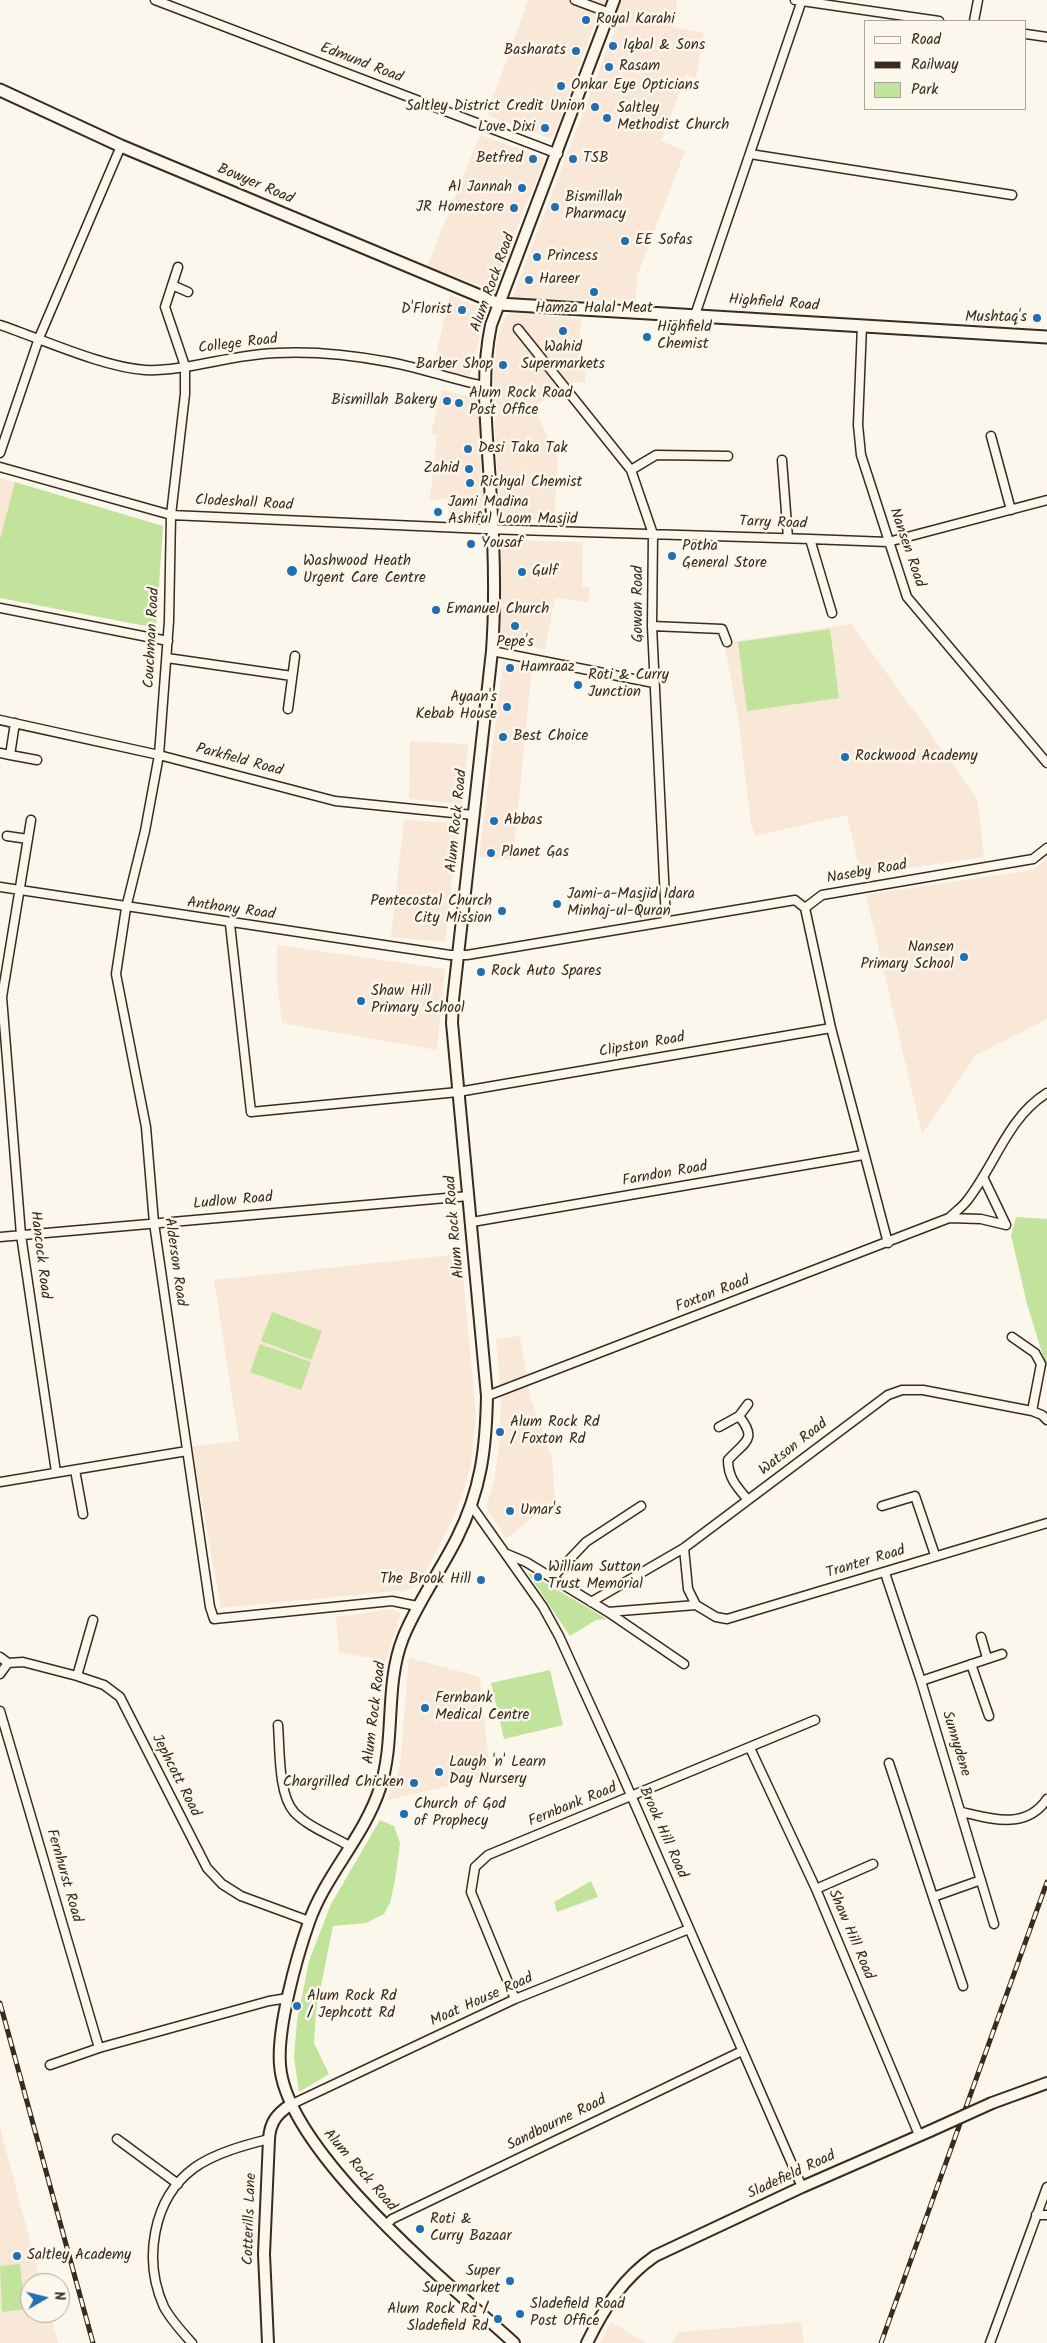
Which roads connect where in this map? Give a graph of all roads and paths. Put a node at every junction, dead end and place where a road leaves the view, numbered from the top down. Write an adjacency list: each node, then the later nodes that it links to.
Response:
1 (155, 0): 13 (street, Edmund Road)
2 (575, 0): 6 (street)
3 (614, 0): 6 (street, Alum Rock Road)
4 (800, 0): 7 (street); 14 (street)
5 (978, 0): 8 (street)
6 (610, 13): 13 (street, Alum Rock Road)
7 (932, 20)
8 (974, 20)
9 (1027, 34): 10 (street)
10 (1047, 37)
11 (0, 90): 12 (main road, Bowyer Road)
12 (121, 146): 19 (main road, Bowyer Road); 25 (street)
13 (558, 154): 19 (street, Alum Rock Road)
14 (750, 154): 15 (street); 20 (street)
15 (1012, 195)
16 (178, 267): 17 (street)
17 (172, 285): 18 (street); 26 (street)
18 (188, 292)
19 (499, 304): 20 (main road, Highfield Road); 27 (street, Alum Rock Road)
20 (695, 315): 21 (main road, Highfield Road)
21 (862, 325): 24 (main road, Highfield Road); 41 (street, Nansen Road)
22 (0, 326): 25 (street, College Road)
23 (518, 330): 33 (street, Gowan Road)
24 (1047, 337)
25 (38, 338): 26 (street, College Road); 29 (street)
26 (186, 366): 27 (street, College Road); 36 (street, Couchman Road)
27 (484, 386): 37 (street, Alum Rock Road)
28 (991, 436): 35 (street)
29 (0, 452)
30 (728, 456): 33 (street)
31 (782, 460): 39 (street)
32 (0, 467): 36 (street, Clodeshall Road)
33 (631, 470): 38 (street, Gowan Road)
34 (1047, 500): 35 (street, Tarry Road)
35 (1011, 510): 41 (street, Tarry Road)
36 (171, 515): 37 (street, Clodeshall Road); 45 (street, Couchman Road)
37 (492, 528): 38 (street, Tarry Road); 47 (street, Alum Rock Road)
38 (653, 534): 39 (street, Tarry Road); 44 (street, Gowan Road)
39 (788, 538): 40 (street, Tarry Road)
40 (810, 539): 41 (street, Tarry Road); 43 (street)
41 (888, 542): 59 (street, Nansen Road)
42 (0, 608): 45 (street)
43 (832, 613)
44 (652, 626): 46 (street); 51 (street, Gowan Road)
45 (168, 641): 49 (street, Couchman Road)
46 (727, 642)
47 (492, 651): 51 (street); 60 (street, Alum Rock Road)
48 (295, 656): 50 (street)
49 (167, 658): 50 (street); 57 (street, Couchman Road)
50 (292, 676): 52 (street)
51 (654, 683): 69 (street, Gowan Road)
52 (288, 709)
53 (0, 720): 54 (street, Parkfield Road)
54 (15, 723): 56 (street); 57 (street, Parkfield Road)
55 (0, 752): 56 (street)
56 (10, 755): 58 (street)
57 (159, 755): 60 (street, Parkfield Road); 67 (street, Couchman Road)
58 (37, 760)
59 (1047, 763)
60 (473, 816): 71 (street, Alum Rock Road)
61 (31, 820): 63 (street, Hancock Road)
62 (7, 836): 63 (street)
63 (28, 839): 66 (street, Hancock Road)
64 (1047, 848): 68 (street, Naseby Road)
65 (0, 887): 66 (street, Anthony Road)
66 (18, 890): 67 (street, Anthony Road); 72 (street, Hancock Road)
67 (126, 908): 70 (street, Anthony Road); 81 (street, Alderson Road)
68 (804, 908): 69 (street); 73 (street)
69 (666, 921): 71 (street)
70 (230, 924): 71 (street, Anthony Road); 74 (street, Clipston Road)
71 (459, 955): 74 (street, Alum Rock Road)
72 (1, 997): 82 (street, Hancock Road)
73 (832, 1028): 74 (street, Clipston Road); 76 (street)
74 (458, 1092): 78 (street, Alum Rock Road)
75 (1047, 1093): 77 (street)
76 (863, 1156): 80 (street, Farndon Road); 84 (street)
77 (983, 1177): 79 (street); 79 (street)
78 (469, 1196): 80 (street, Alum Rock Road); 81 (street, Ludlow Road)
79 (949, 1218): 84 (street, Foxton Road)
80 (472, 1222): 86 (street, Alum Rock Road)
81 (154, 1223): 82 (street, Ludlow Road); 92 (street, Alderson Road)
82 (21, 1235): 83 (street, Ludlow Road); 94 (street, Hancock Road)
83 (0, 1238)
84 (888, 1243): 86 (street, Foxton Road)
85 (1012, 1337): 88 (street)
86 (487, 1396): 97 (street, Alum Rock Road)
87 (748, 1404): 89 (street)
88 (1032, 1411): 90 (street, Watson Road); 96 (street, Watson Road)
89 (739, 1416): 91 (street); 96 (street)
90 (1047, 1420)
91 (719, 1427)
92 (187, 1452): 93 (street); 109 (street, Alderson Road)
93 (76, 1470): 94 (street); 100 (street)
94 (56, 1472): 95 (street)
95 (0, 1482)
96 (748, 1500): 102 (street, Watson Road)
97 (471, 1505): 103 (street, Brook Hill Road); 109 (street, Alum Rock Road)
98 (641, 1506): 106 (street)
99 (882, 1506): 104 (street)
100 (83, 1514)
101 (1047, 1523): 104 (street, Tranter Road)
102 (684, 1548): 107 (street, Watson Road); 108 (street)
103 (507, 1554): 106 (street); 128 (street, Brook Hill Road)
104 (935, 1555): 105 (street, Tranter Road)
105 (885, 1573): 108 (street, Tranter Road); 121 (street, Sunnydene)
106 (552, 1578): 107 (street)
107 (591, 1602): 110 (street)
108 (696, 1605): 110 (street)
109 (417, 1606): 131 (street, Alum Rock Road)
110 (608, 1612): 117 (street)
111 (93, 1620): 120 (street)
112 (981, 1637): 115 (street)
113 (1002, 1654): 115 (street)
114 (0, 1657): 116 (street)
115 (987, 1658): 118 (street)
116 (8, 1663): 119 (street); 120 (street, Jephcott Road)
117 (684, 1664)
118 (971, 1664): 121 (street); 123 (street)
119 (0, 1674)
120 (77, 1676): 136 (street, Jephcott Road)
121 (922, 1681): 130 (street, Sunnydene)
122 (0, 1711): 142 (street, Fernhurst Road)
123 (989, 1716)
124 (815, 1720): 126 (street, Fernbank Road)
125 (278, 1725): 131 (street)
126 (750, 1748): 128 (street, Fernbank Road); 134 (street, Shaw Hill Road)
127 (889, 1763): 135 (street)
128 (631, 1798): 138 (street, Brook Hill Road); 141 (street, Fernbank Road)
129 (1047, 1799): 130 (street)
130 (962, 1812): 133 (street, Sunnydene)
131 (351, 1847): 136 (street, Alum Rock Road)
132 (872, 1864): 134 (street)
133 (981, 1880): 135 (street); 137 (street, Sunnydene)
134 (816, 1889): 147 (street, Shaw Hill Road)
135 (933, 1897): 139 (street)
136 (309, 1921): 140 (street, Alum Rock Road)
137 (994, 1924)
138 (689, 1929): 141 (street, Moat House Road); 143 (street, Brook Hill Road)
139 (963, 1986)
140 (288, 1998): 142 (street); 146 (street, Alum Rock Road)
141 (516, 1999): 146 (street, Moat House Road)
142 (99, 2048): 144 (street)
143 (742, 2051): 151 (street, Brook Hill Road); 155 (street, Sandbourne Road)
144 (50, 2065)
145 (1047, 2083): 147 (street, Sladefield Road, bridge)
146 (290, 2105): 148 (street, Cotterills Lane); 155 (street, Alum Rock Road)
147 (919, 2135): 151 (street, Sladefield Road)
148 (269, 2138): 150 (street); 157 (street, Cotterills Lane)
149 (117, 2139): 150 (street)
150 (178, 2184): 156 (street)
151 (802, 2187): 159 (street, Sladefield Road)
152 (1047, 2187): 153 (street)
153 (1036, 2214): 154 (street); 160 (street)
154 (1047, 2215)
155 (386, 2225): 158 (street, Alum Rock Road)
156 (192, 2343)
157 (268, 2343)
158 (514, 2343)
159 (587, 2343)
160 (990, 2343)

